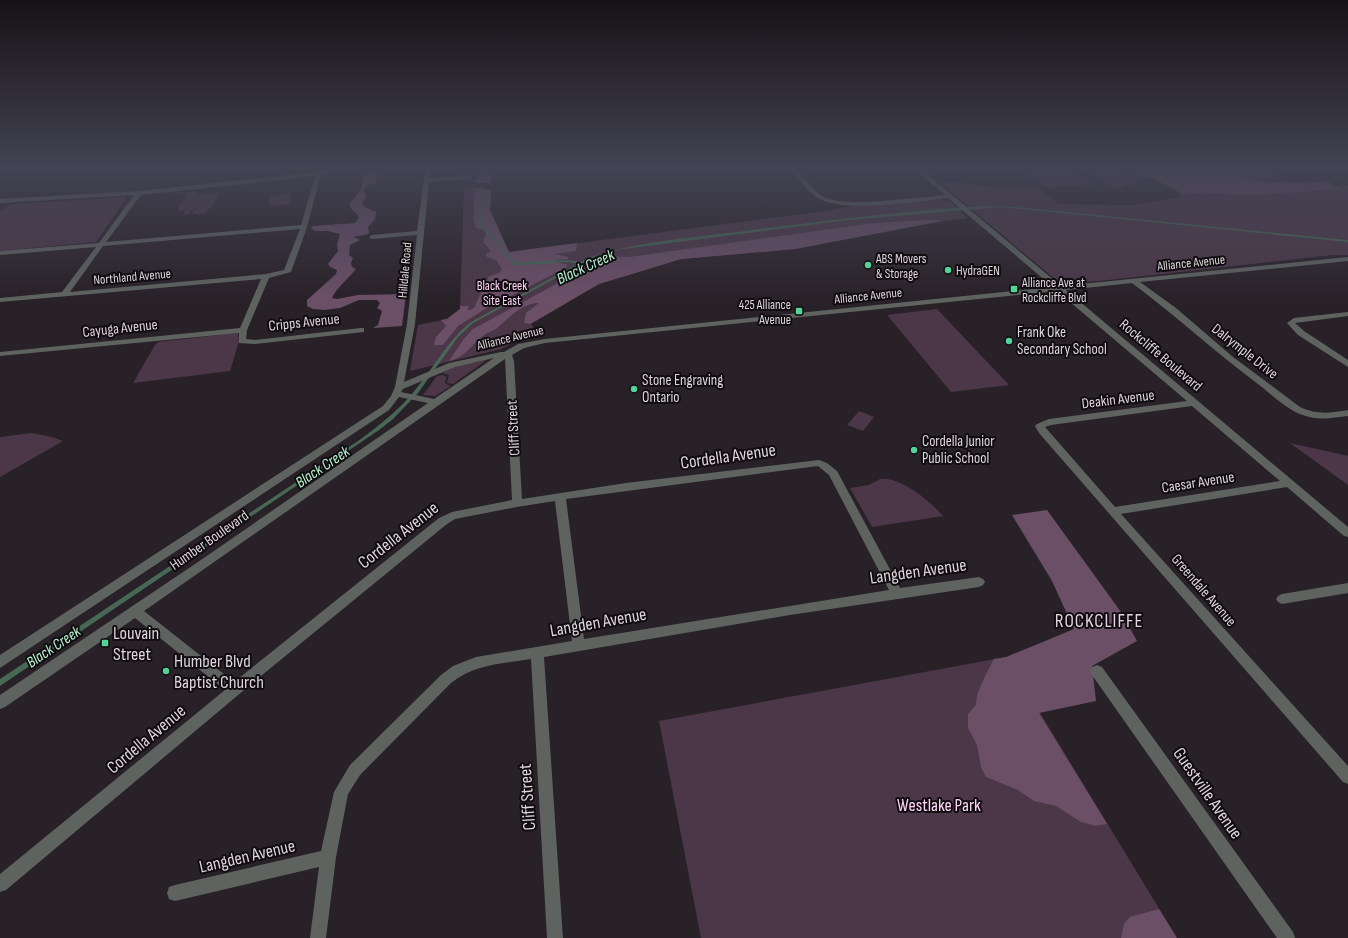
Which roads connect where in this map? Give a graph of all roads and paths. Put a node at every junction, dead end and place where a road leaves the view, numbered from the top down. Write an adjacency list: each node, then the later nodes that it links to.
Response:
1 (125, 213): 8 (street)
2 (308, 213): 5 (street)
3 (422, 213): 6 (street, Hilldale Road)
4 (969, 213): 13 (street, Rockcliffe Boulevard)
5 (304, 227): 8 (street); 11 (street, Northland Avenue)
6 (420, 233): 7 (street); 17 (street, Hilldale Road)
7 (372, 237)
8 (101, 245): 9 (street); 14 (street)
9 (0, 253)
10 (1348, 259): 12 (street, Alliance Avenue)
11 (266, 276): 14 (street, Northland Avenue); 18 (street)
12 (1134, 281): 13 (street, Alliance Avenue); 26 (street, Dalrymple Drive)
13 (1058, 288): 21 (street, Alliance Avenue); 25 (street, Rockcliffe Boulevard)
14 (64, 294): 15 (street, Northland Avenue)
15 (0, 300)
16 (1348, 314): 22 (street)
17 (411, 324): 23 (street, Humber Boulevard)
18 (242, 330): 19 (street, Cripps Avenue); 20 (street, Cayuga Avenue)
19 (361, 330)
20 (0, 354)
21 (507, 354): 23 (street, Alliance Avenue); 24 (street, Humber Boulevard); 30 (street, Cliff Street)
22 (1348, 364)
23 (400, 392): 24 (street); 40 (street, Humber Boulevard)
24 (436, 402): 37 (street, Humber Boulevard)
25 (1195, 403): 27 (street, Deakin Avenue); 28 (street, Rockcliffe Boulevard)
26 (1348, 413)
27 (1045, 424): 31 (street, Greendale Avenue)
28 (1288, 483): 31 (street, Caesar Avenue); 32 (street, Rockcliffe Boulevard)
29 (560, 496): 30 (street, Cordella Avenue); 35 (street, Cordella Avenue); 38 (street)
30 (517, 503): 42 (street, Cordella Avenue)
31 (1113, 511): 44 (street, Greendale Avenue)
32 (1348, 533)
33 (979, 582): 35 (street, Langden Avenue)
34 (1348, 588): 36 (street)
35 (896, 593): 38 (street, Langden Avenue)
36 (1282, 599)
37 (135, 611): 42 (street); 43 (street, Humber Boulevard)
38 (579, 646): 39 (street, Langden Avenue)
39 (537, 653): 45 (street, Langden Avenue); 49 (street, Cliff Street)
40 (0, 662)
41 (1097, 671): 50 (street, Guestville Avenue)
42 (235, 690): 46 (street, Cordella Avenue)
43 (0, 703)
44 (1348, 777)
45 (328, 858): 47 (street, Langden Avenue); 48 (street, Langden Avenue)
46 (0, 884)
47 (175, 893)
48 (318, 938)
49 (555, 938)
50 (1287, 938)

